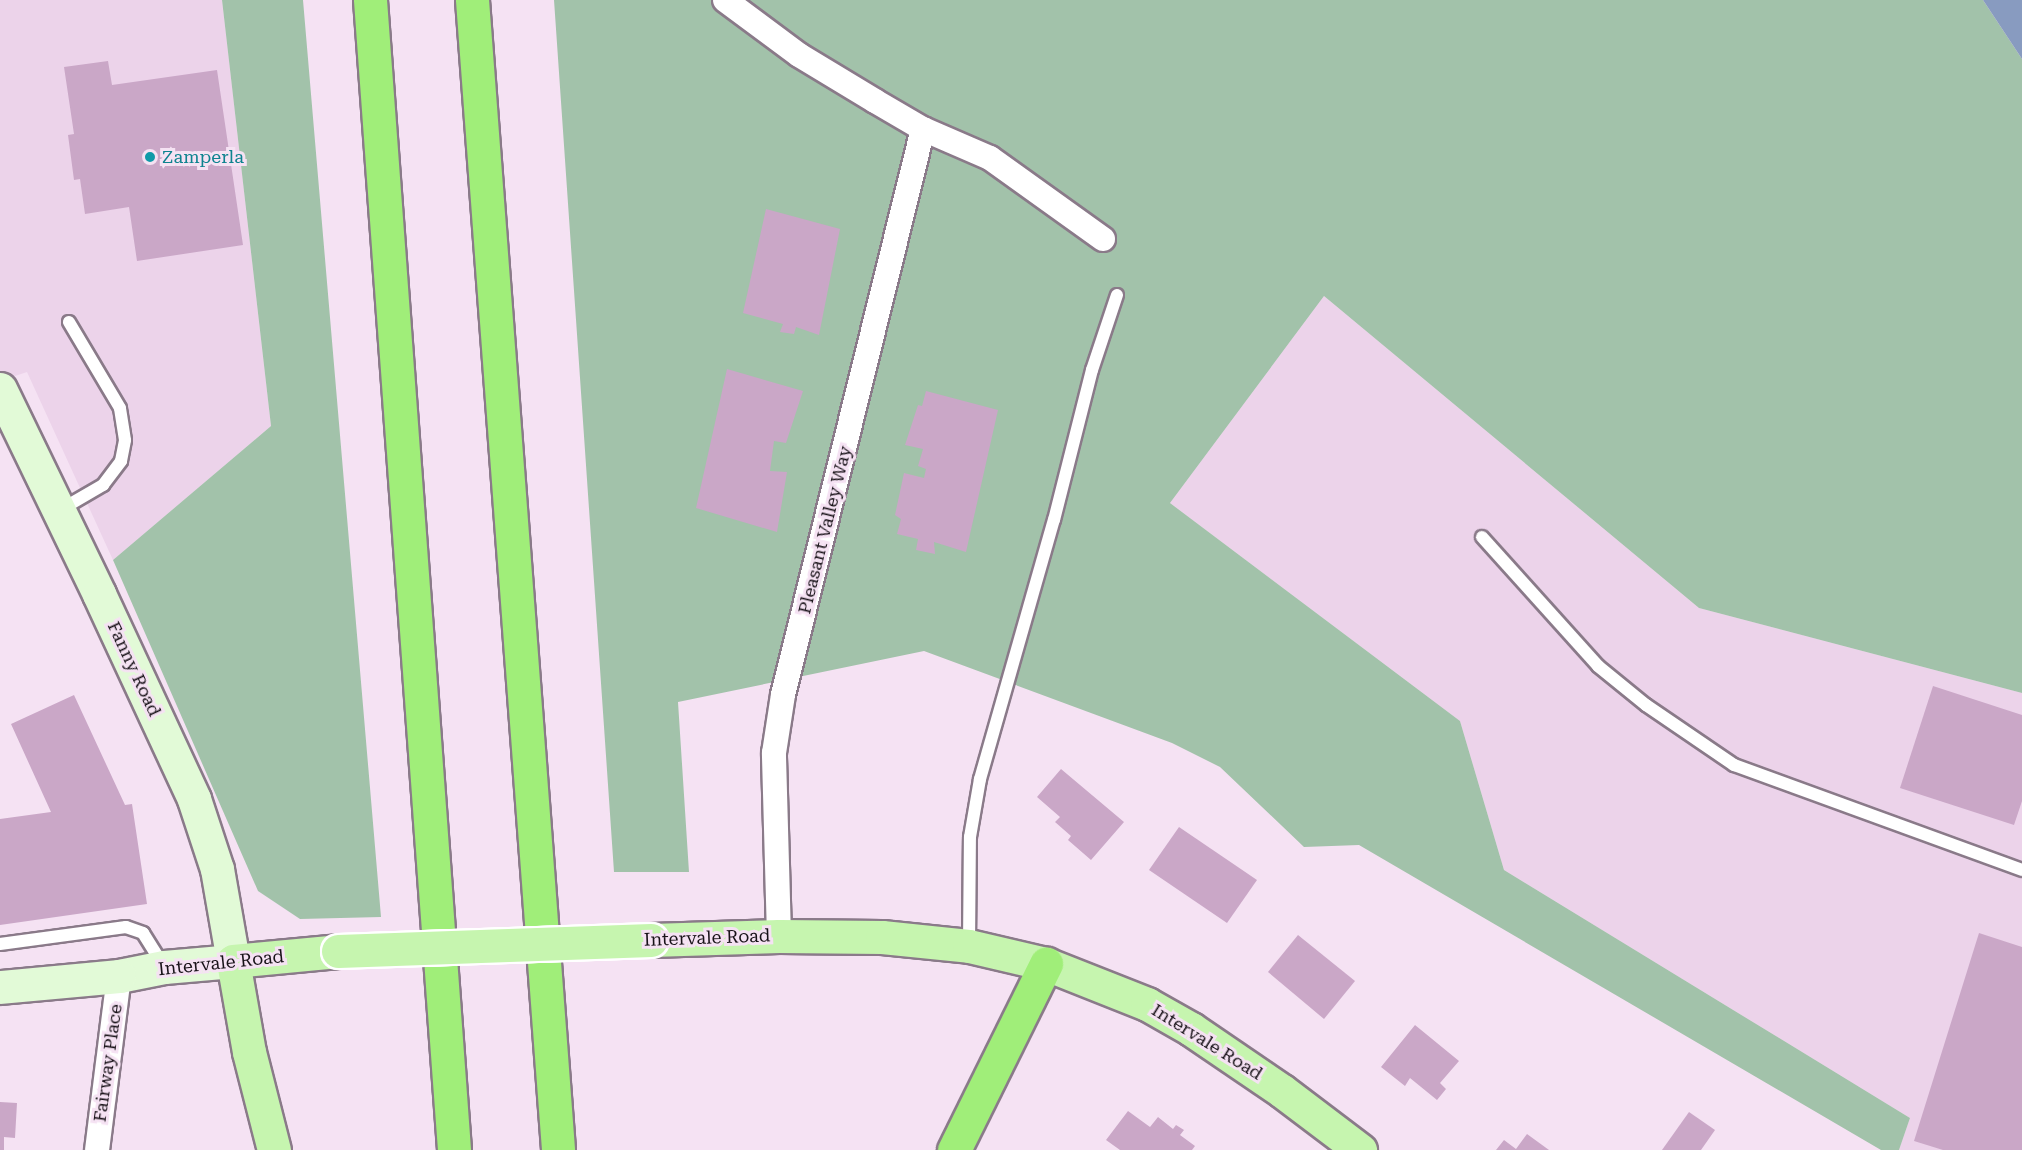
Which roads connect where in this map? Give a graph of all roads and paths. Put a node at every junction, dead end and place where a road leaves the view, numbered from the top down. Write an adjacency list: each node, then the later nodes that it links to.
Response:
1 (370, 0): 22 (highway)
2 (472, 0): 23 (highway)
3 (725, 0): 4 (street)
4 (923, 129): 5 (street); 12 (street, Pleasant Valley Way)
5 (1103, 239)
6 (1117, 295): 14 (lane)
7 (69, 322): 9 (lane)
8 (0, 389): 9 (main road, Fanny Road)
9 (59, 510): 15 (main road, Fanny Road)
10 (1482, 537): 11 (lane)
11 (2022, 870)
12 (780, 936): 14 (main road, Intervale Road); 15 (main road, Intervale Road, bridge)
13 (0, 944): 17 (lane)
14 (969, 946): 16 (main road, Intervale Road)
15 (233, 961): 17 (main road, Intervale Road); 21 (main road)
16 (1046, 964): 24 (highway); 25 (main road, Intervale Road)
17 (164, 967): 18 (main road, Intervale Road)
18 (119, 976): 19 (main road, Intervale Road); 20 (street, Fairway Place)
19 (0, 987)
20 (97, 1150)
21 (274, 1150)
22 (454, 1150)
23 (558, 1150)
24 (954, 1150)
25 (1360, 1150)

